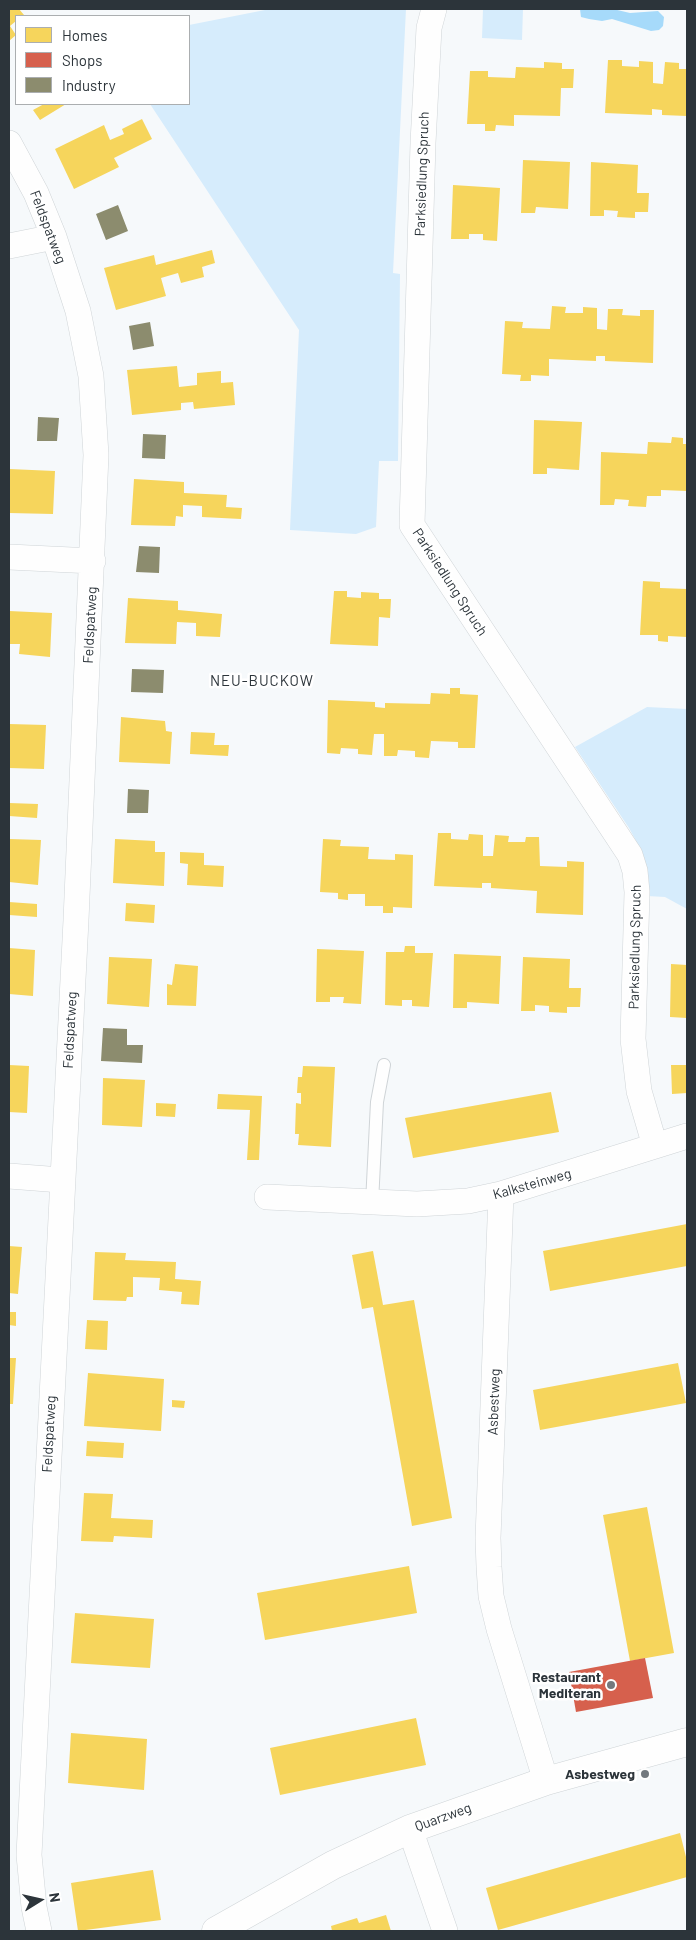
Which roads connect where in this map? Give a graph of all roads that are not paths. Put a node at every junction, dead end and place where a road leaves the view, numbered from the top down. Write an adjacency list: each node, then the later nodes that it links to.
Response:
1 (434, 9): 9 (street, Parksiedlung Spruch)
2 (9, 143): 3 (street, Feldspatweg)
3 (54, 237): 4 (street); 6 (street, Feldspatweg)
4 (9, 246)
5 (9, 557): 6 (street)
6 (93, 561): 11 (street, Feldspatweg)
7 (384, 1065): 14 (lane)
8 (687, 1136): 9 (street, Kalksteinweg)
9 (655, 1146): 12 (street, Kalksteinweg)
10 (9, 1176): 11 (street)
11 (61, 1180): 18 (street, Feldspatweg)
12 (502, 1194): 14 (street, Kalksteinweg); 16 (street, Asbestweg)
13 (267, 1197): 14 (street, Kalksteinweg)
14 (372, 1203)
15 (687, 1742): 16 (street, Quarzweg)
16 (546, 1781): 17 (street, Quarzweg)
17 (410, 1829): 19 (street, Quarzweg); 20 (street)
18 (40, 1931)
19 (216, 1931)
20 (445, 1931)

